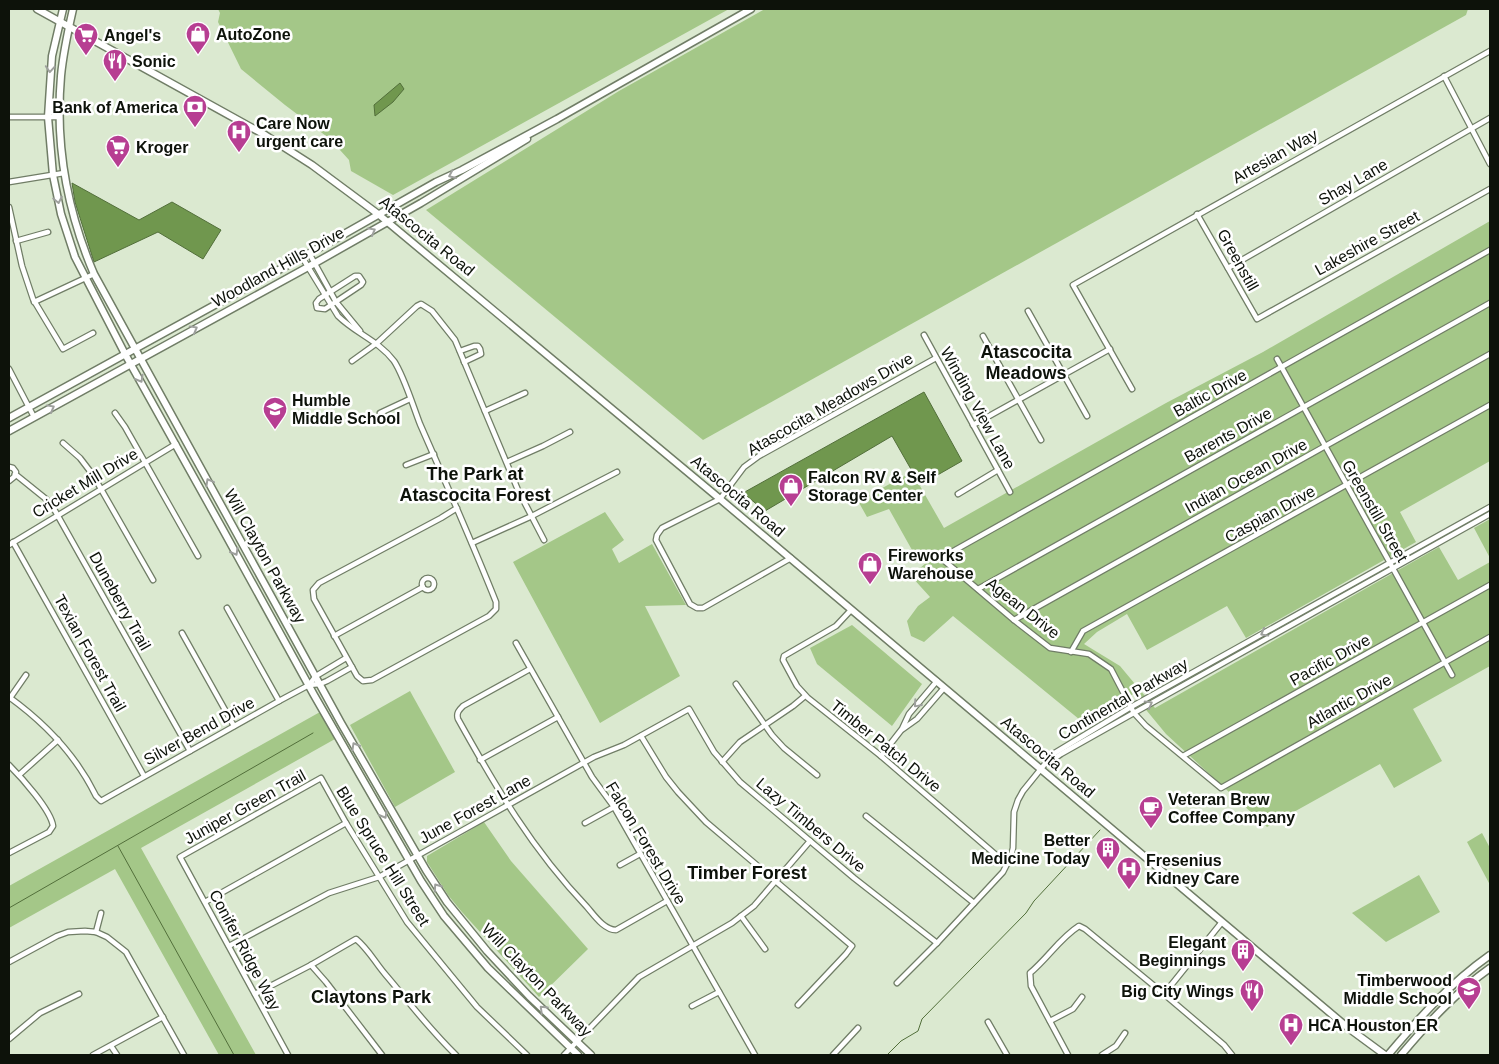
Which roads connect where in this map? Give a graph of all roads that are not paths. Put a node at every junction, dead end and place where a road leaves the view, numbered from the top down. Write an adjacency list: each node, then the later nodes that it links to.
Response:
1 (37, 9): 5 (main road, Atascocita Road)
2 (63, 9): 5 (main road, Will Clayton Parkway)
3 (73, 9): 6 (main road, Will Clayton Parkway)
4 (751, 9): 13 (main road, Woodland Hills Drive)
5 (60, 22): 6 (main road, Atascocita Road); 10 (main road, Will Clayton Parkway, one-way to 10)
6 (69, 27): 11 (main road, Will Clayton Parkway); 21 (main road, Atascocita Road)
7 (1490, 51): 8 (street, Artesian Way)
8 (1444, 76): 14 (street); 22 (street, Artesian Way)
9 (9, 117): 10 (street)
10 (48, 117): 11 (street); 17 (main road, Will Clayton Parkway)
11 (59, 117): 16 (main road, Will Clayton Parkway)
12 (1490, 118): 14 (street, Shay Lane)
13 (556, 119): 21 (main road, Woodland Hills Drive, one-way to 21); 23 (main road, Woodland Hills Drive)
14 (1472, 128): 15 (street); 29 (street, Shay Lane)
15 (1490, 164)
16 (64, 174): 17 (street); 30 (main road, Will Clayton Parkway)
17 (53, 175): 18 (street); 31 (main road, Will Clayton Parkway, one-way to 31)
18 (9, 182)
19 (1490, 189): 41 (street, Lakeshire Street)
20 (9, 207): 25 (street)
21 (378, 214): 23 (main road, Atascocita Road); 27 (main road, Woodland Hills Drive)
22 (1198, 214): 29 (street, Greenstill); 48 (street, Artesian Way)
23 (388, 222): 28 (main road, Woodland Hills Drive, one-way to 23); 94 (main road, Atascocita Road)
24 (48, 232): 25 (street)
25 (16, 240): 35 (street)
26 (1490, 250): 58 (street, Baltic Drive)
27 (306, 255): 28 (street); 34 (main road, Woodland Hills Drive)
28 (311, 265): 32 (street); 33 (street); 39 (main road, Woodland Hills Drive)
29 (1228, 268): 41 (street, Greenstill)
30 (94, 274): 31 (street); 47 (main road, Will Clayton Parkway)
31 (86, 278): 35 (street); 50 (main road, Will Clayton Parkway)
32 (330, 291): 33 (street); 36 (street); 36 (street)
33 (324, 295): 38 (street); 38 (street)
34 (225, 299): 39 (main road); 47 (main road, Woodland Hills Drive)
35 (34, 302): 42 (street)
36 (336, 302): 38 (street); 44 (street)
37 (1490, 303): 67 (street, Barents Drive)
38 (331, 306): 44 (street)
39 (229, 310): 52 (main road, Woodland Hills Drive, one-way to 39)
40 (1028, 310): 60 (street)
41 (1257, 319)
42 (93, 333)
43 (924, 335): 53 (street, Winding View Lane)
44 (364, 336): 46 (street)
45 (983, 336): 64 (street)
46 (377, 343): 49 (street); 55 (street); 63 (street)
47 (136, 348): 50 (main road, Woodland Hills Drive); 52 (main road, Will Clayton Parkway)
48 (1110, 349): 60 (street); 61 (street)
49 (460, 351): 56 (street); 56 (street)
50 (126, 354): 57 (main road, Will Clayton Parkway); 66 (main road, Woodland Hills Drive)
51 (1490, 354): 80 (street, Indian Ocean Drive)
52 (141, 358): 57 (main road, Woodland Hills Drive); 100 (main road, Will Clayton Parkway, one-way to 52)
53 (936, 358): 74 (street, Winding View Lane); 94 (street, Atascocita Meadows Drive)
54 (1277, 359): 58 (street, Greenstill Street)
55 (352, 361)
56 (464, 362): 68 (street)
57 (131, 363): 72 (main road, Woodland Hills Drive, one-way to 57); 79 (main road, Will Clayton Parkway, one-way to 79)
58 (1281, 367): 67 (street, Greenstill Street); 107 (street, Baltic Drive)
59 (9, 369): 66 (street)
60 (1064, 375): 64 (street); 71 (street)
61 (1132, 389)
62 (525, 393): 68 (street)
63 (410, 399): 70 (street); 81 (street)
64 (1018, 400): 74 (street); 77 (street)
65 (1490, 405): 90 (street, Caspian Drive)
66 (29, 407): 72 (street); 73 (main road, Woodland Hills Drive)
67 (1302, 407): 80 (street, Greenstill Street); 112 (street, Barents Drive)
68 (485, 411): 83 (street)
69 (115, 413): 82 (street)
70 (380, 413)
71 (1087, 416)
72 (34, 417): 75 (main road, Woodland Hills Drive)
73 (9, 418)
74 (973, 425): 86 (street, Winding View Lane)
75 (9, 431)
76 (570, 432): 83 (street)
77 (1041, 440)
78 (63, 443): 91 (street)
79 (176, 444): 82 (street, Cricket Mill Drive); 101 (main road, Will Clayton Parkway)
80 (1324, 447): 90 (street, Greenstill Street); 117 (street, Indian Ocean Drive)
81 (434, 454): 84 (street); 96 (street)
82 (145, 462): 91 (street, Cricket Mill Drive); 105 (street)
83 (507, 462): 99 (street)
84 (406, 465)
85 (9, 467): 88 (street, Duneberry Trail)
86 (998, 470): 92 (street, Winding View Lane); 93 (street)
87 (617, 472): 99 (street)
88 (15, 474): 89 (street); 98 (street, Duneberry Trail)
89 (9, 481)
90 (1347, 486): 108 (street, Greenstill Street); 123 (street, Caspian Drive)
91 (100, 488): 98 (street, Cricket Mill Drive); 109 (street)
92 (1010, 492)
93 (958, 494)
94 (720, 499): 106 (main road, Atascocita Road); 106 (street)
95 (1490, 507): 108 (street, Continental Parkway)
96 (457, 508): 104 (street); 120 (street)
97 (1490, 514): 108 (street, Continental Parkway)
98 (57, 515): 103 (street, Cricket Mill Drive); 148 (street, Duneberry Trail)
99 (532, 516): 102 (street); 104 (street)
100 (231, 523): 101 (main road); 113 (main road, Will Clayton Parkway)
101 (222, 528): 115 (main road, Will Clayton Parkway, one-way to 115)
102 (544, 540)
103 (11, 543): 159 (street, Texian Forest Trail)
104 (472, 543): 126 (street)
105 (198, 556)
106 (791, 558): 116 (main road, Atascocita Road)
107 (941, 558): 112 (street, Agean Drive)
108 (1392, 566): 118 (street, Greenstill Street); 139 (street, Continental Parkway, one-way to 139); 141 (street, Continental Parkway, one-way to 108)
109 (153, 580)
110 (1490, 585): 118 (street, Pacific Drive)
111 (423, 587): 120 (street)
112 (978, 588): 117 (street, Agean Drive)
113 (275, 603): 115 (main road); 130 (main road, Will Clayton Parkway)
114 (227, 608): 138 (street)
115 (267, 608): 134 (main road, Will Clayton Parkway)
116 (851, 610): 131 (main road, Atascocita Road); 136 (street, Timber Patch Drive)
117 (1014, 620): 123 (street, Agean Drive)
118 (1422, 623): 125 (street, Greenstill Street); 152 (street, Pacific Drive)
119 (182, 633): 144 (street)
120 (334, 636): 124 (street)
121 (1490, 637): 125 (street, Atlantic Drive)
122 (516, 643): 127 (street, Falcon Forest Drive)
123 (1071, 652): 139 (street, Agean Drive)
124 (346, 658): 126 (street); 130 (street, Silver Bend Drive)
125 (1445, 662): 129 (street, Greenstill Street); 164 (street, Atlantic Drive)
126 (352, 667): 132 (street, Silver Bend Drive)
127 (530, 669): 142 (street, Falcon Forest Drive); 153 (street)
128 (26, 675): 137 (street)
129 (1452, 675)
130 (316, 676): 132 (main road, Will Clayton Parkway); 134 (street, Silver Bend Drive)
131 (937, 681): 135 (main road, Atascocita Road); 145 (street, one-way to 145)
132 (320, 684): 134 (street, Silver Bend Drive); 162 (main road, Will Clayton Parkway, one-way to 132)
133 (736, 684): 143 (street)
134 (309, 685): 138 (street, Silver Bend Drive); 163 (main road, Will Clayton Parkway)
135 (944, 688): 145 (street); 157 (main road, Atascocita Road)
136 (805, 696): 143 (street); 151 (street, Timber Patch Drive)
137 (9, 697): 147 (street)
138 (279, 701): 144 (street, Silver Bend Drive)
139 (1131, 707): 141 (street, Agean Drive); 149 (street, Continental Parkway)
140 (689, 709): 146 (street, June Forest Lane); 154 (street, Lazy Timbers Drive)
141 (1134, 713): 150 (street, Continental Parkway); 152 (street, Agean Drive)
142 (558, 717): 153 (street); 155 (street, Falcon Forest Drive)
143 (764, 724): 154 (street); 160 (street)
144 (234, 726): 148 (street, Silver Bend Drive)
145 (902, 729): 151 (street)
146 (641, 736): 155 (street, June Forest Lane); 179 (street)
147 (58, 740): 158 (street); 159 (street, Silver Bend Drive)
148 (190, 751): 159 (street, Silver Bend Drive)
149 (1053, 754): 150 (street); 157 (street, Continental Parkway)
150 (1061, 754): 157 (street, Continental Parkway)
151 (880, 756): 176 (street, Timber Patch Drive)
152 (1183, 756): 164 (street, Agean Drive)
153 (480, 760): 165 (street)
154 (722, 762): 170 (street, Lazy Timbers Drive)
155 (584, 763): 165 (street, June Forest Lane); 166 (street, Falcon Forest Drive)
156 (9, 765): 158 (street)
157 (1041, 769): 176 (street); 186 (main road, Atascocita Road)
158 (19, 775): 171 (street)
159 (144, 776)
160 (817, 776)
161 (321, 778): 168 (street, Blue Spruce Hill Street); 174 (street, Juniper Green Trail)
162 (376, 782): 163 (main road); 173 (main road, Will Clayton Parkway)
163 (367, 787): 175 (main road, Will Clayton Parkway, one-way to 175)
164 (1221, 788)
165 (507, 806): 173 (street, June Forest Lane); 180 (street)
166 (614, 807): 169 (street); 172 (street, Falcon Forest Drive)
167 (866, 816): 182 (street)
168 (346, 823): 178 (street, Blue Spruce Hill Street); 181 (street)
169 (585, 823)
170 (810, 842): 179 (street); 189 (street, Lazy Timbers Drive)
171 (9, 852)
172 (640, 854): 177 (street); 180 (street, Falcon Forest Drive)
173 (419, 856): 175 (street, June Forest Lane); 185 (main road, Will Clayton Parkway, one-way to 173)
174 (180, 857): 181 (street, Conifer Ridge Way)
175 (409, 860): 178 (street, June Forest Lane); 187 (main road, Will Clayton Parkway)
176 (1009, 861): 182 (street)
177 (620, 865)
178 (379, 877): 191 (street, June Forest Lane); 222 (street, Blue Spruce Hill Street)
179 (777, 881): 184 (street); 205 (street)
180 (668, 901): 190 (street, Falcon Forest Drive)
181 (205, 902): 191 (street, Conifer Ridge Way)
182 (974, 903): 189 (street)
183 (102, 913): 188 (street)
184 (741, 916): 190 (street); 192 (street)
185 (461, 920): 187 (main road); 198 (main road, Will Clayton Parkway)
186 (1222, 922): 203 (street); 232 (main road, Atascocita Road)
187 (453, 928): 202 (main road, Will Clayton Parkway)
188 (96, 932): 194 (street); 207 (street)
189 (937, 943): 197 (street)
190 (692, 945): 199 (street, Falcon Forest Drive); 213 (street)
191 (229, 946): 201 (street, Conifer Ridge Way)
192 (765, 949)
193 (1490, 955): 232 (main road)
194 (9, 962)
195 (311, 965): 201 (street); 220 (street); 221 (street)
196 (1490, 968): 233 (main road)
197 (897, 983)
198 (520, 987): 202 (main road); 213 (main road, Will Clayton Parkway, one-way to 198)
199 (719, 992): 206 (street); 226 (street, Falcon Forest Drive)
200 (79, 994): 212 (street)
201 (255, 994): 219 (street, Conifer Ridge Way)
202 (514, 994): 215 (main road, Will Clayton Parkway)
203 (1164, 994): 208 (street); 231 (street)
204 (1082, 997): 208 (street)
205 (798, 1005)
206 (692, 1006)
207 (163, 1017): 214 (street); 218 (street)
208 (1050, 1021): 229 (street)
209 (988, 1022): 228 (street)
210 (858, 1028): 227 (street)
211 (1125, 1034): 230 (street)
212 (9, 1039)
213 (577, 1042): 215 (street); 225 (main road, Will Clayton Parkway)
214 (111, 1046): 216 (street); 217 (street)
215 (570, 1048): 223 (street); 224 (main road, Will Clayton Parkway)
216 (93, 1055)
217 (116, 1055)
218 (184, 1055)
219 (288, 1055)
220 (382, 1055)
221 (456, 1055)
222 (527, 1055)
223 (564, 1055)
224 (578, 1055)
225 (591, 1055)
226 (755, 1055)
227 (833, 1055)
228 (1008, 1055)
229 (1068, 1055)
230 (1102, 1055)
231 (1232, 1055)
232 (1386, 1055)
233 (1401, 1055)

